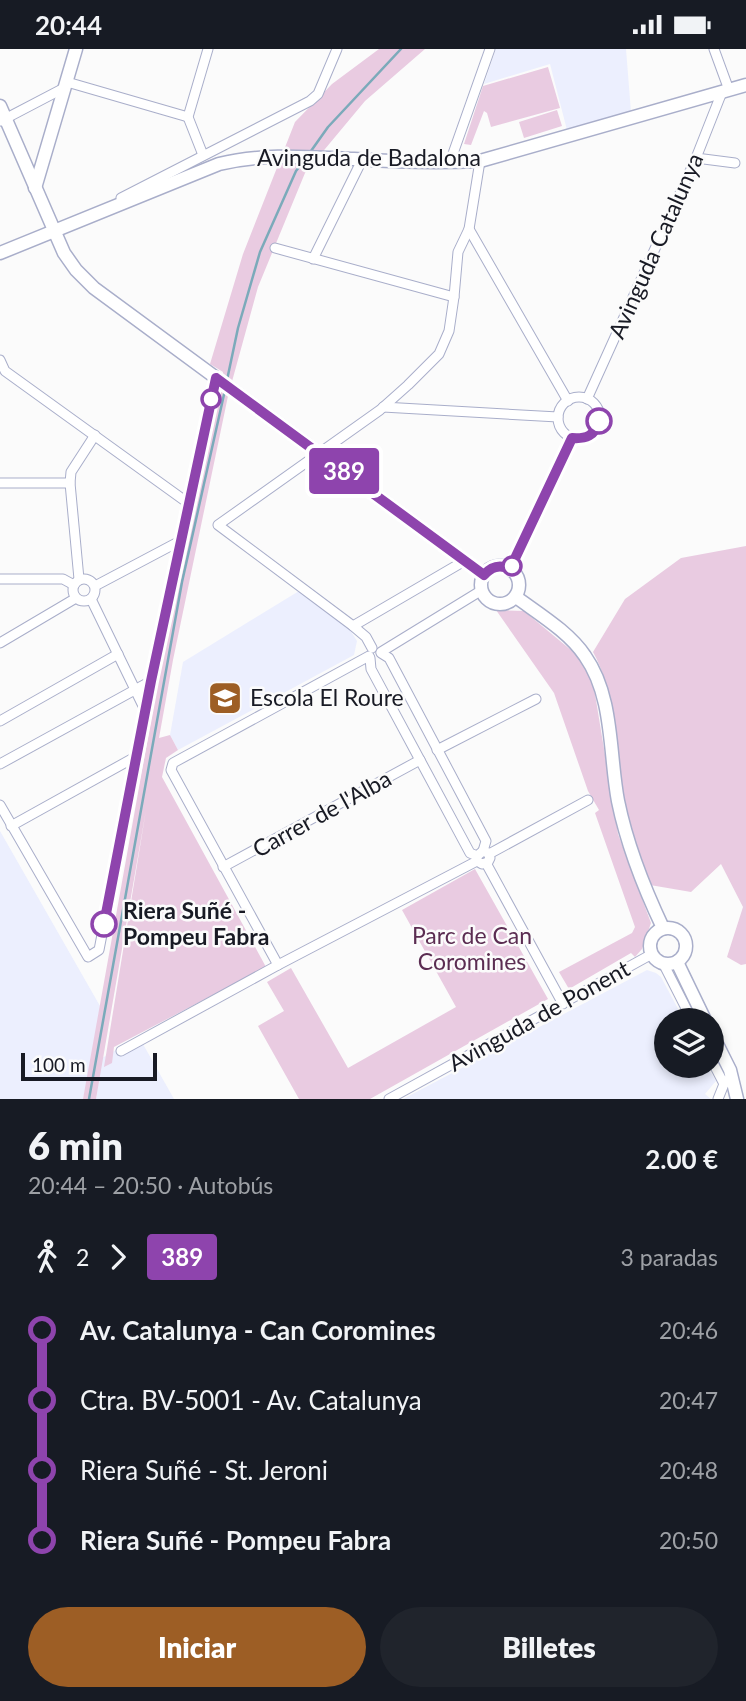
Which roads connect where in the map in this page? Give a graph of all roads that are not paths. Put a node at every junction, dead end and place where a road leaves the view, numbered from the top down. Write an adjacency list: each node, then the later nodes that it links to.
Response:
1 (76, 49): 6 (street)
2 (208, 49): 10 (street)
3 (337, 49): 12 (street)
4 (490, 49): 16 (street)
5 (715, 49): 8 (street)
6 (65, 85): 10 (street); 11 (street); 18 (street)
7 (746, 85): 8 (street, Avinguda de Badalona)
8 (725, 91): 13 (street, Avinguda Catalunya); 15 (street, Avinguda de Badalona)
9 (0, 106): 11 (street)
10 (188, 117): 12 (street)
11 (3, 120): 18 (street)
12 (203, 155): 19 (street)
13 (696, 158): 17 (street); 29 (street, Avinguda Catalunya)
14 (362, 160): 16 (street, Avinguda de Badalona); 19 (street, Avinguda de Badalona); 24 (street)
15 (480, 161): 16 (street, Avinguda de Badalona); 20 (street)
16 (450, 162)
17 (735, 163)
18 (35, 188): 21 (street)
19 (86, 217): 21 (street, Avinguda de Badalona)
20 (469, 229): 25 (street); 30 (street)
21 (54, 231): 23 (street, Avinguda de Badalona); 28 (street)
22 (275, 248): 24 (street)
23 (0, 253)
24 (313, 258): 25 (street)
25 (454, 297): 31 (street)
26 (0, 360): 27 (street)
27 (3, 375): 33 (street)
28 (217, 379): 35 (street); 38 (street)
29 (587, 399): 30 (street); 34 (street)
30 (568, 401): 32 (street)
31 (383, 407): 32 (street); 35 (street)
32 (558, 417): 34 (street)
33 (95, 435): 37 (street); 38 (street)
34 (572, 438): 41 (street)
35 (320, 453): 40 (street); 50 (street)
36 (0, 483): 37 (street)
37 (70, 483): 44 (street)
38 (188, 503): 39 (street)
39 (180, 541): 45 (street); 54 (street)
40 (466, 560): 42 (street); 50 (street)
41 (510, 569): 42 (street); 47 (street)
42 (484, 575): 46 (street)
43 (0, 579): 44 (street)
44 (77, 582): 45 (street); 48 (street)
45 (95, 586): 49 (street)
46 (482, 590): 47 (street); 52 (street)
47 (516, 597): 68 (street)
48 (76, 598): 49 (street); 51 (street)
49 (91, 599): 53 (street)
50 (353, 626): 52 (street)
51 (0, 643)
52 (374, 653): 59 (street); 61 (street); 67 (street)
53 (118, 654): 55 (street); 58 (street)
54 (151, 681): 55 (street); 57 (street)
55 (136, 690): 57 (street); 62 (street)
56 (536, 699): 59 (street)
57 (145, 711): 60 (street)
58 (0, 721)
59 (437, 750): 66 (street)
60 (137, 756): 65 (street); 65 (street)
61 (420, 760): 66 (street); 67 (street, Carrer de l'Alba)
62 (0, 764)
63 (588, 800): 66 (street)
64 (0, 805): 65 (street)
65 (11, 826)
66 (483, 857): 72 (street); 73 (street)
67 (223, 867): 72 (street)
68 (663, 928): 69 (street); 70 (street)
69 (652, 954): 71 (street); 73 (street, Avinguda de Ponent)
70 (677, 962): 71 (street); 75 (street)
71 (663, 963): 74 (street)
72 (278, 965): 76 (street)
73 (563, 1005): 80 (street, Avinguda de Ponent)
74 (686, 1008)
75 (699, 1008)
76 (121, 1051)
77 (724, 1068): 79 (street)
78 (724, 1075): 79 (street)
79 (728, 1080): 81 (street); 82 (street)
80 (389, 1099)
81 (718, 1099)
82 (737, 1099)

